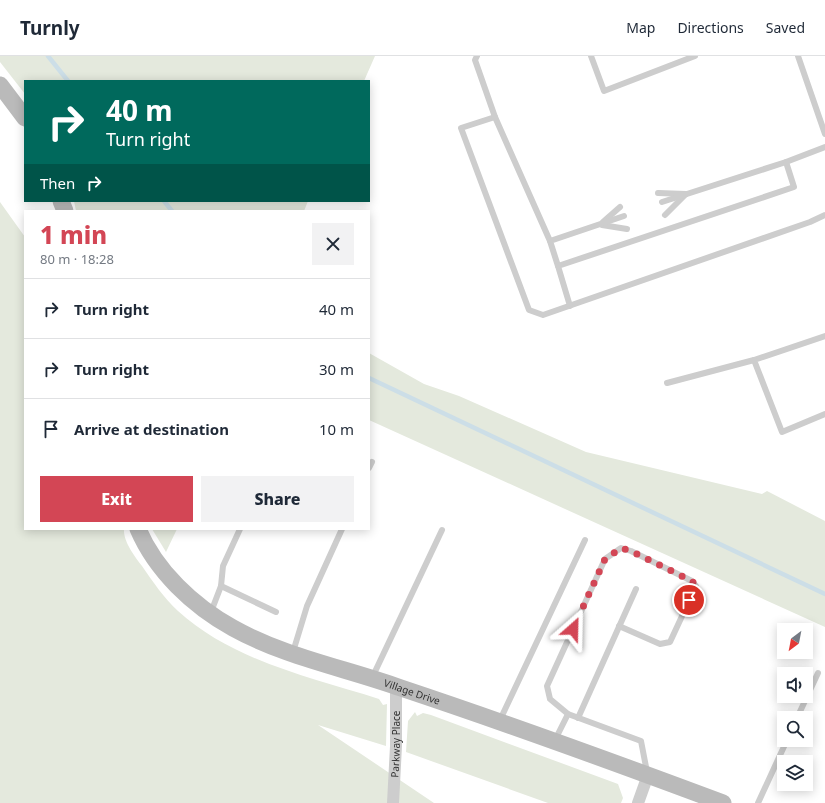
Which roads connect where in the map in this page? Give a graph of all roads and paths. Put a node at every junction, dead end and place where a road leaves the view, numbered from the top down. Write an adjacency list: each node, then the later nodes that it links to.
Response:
1 (477, 56): 6 (lane)
2 (591, 56): 3 (lane)
3 (694, 56)
4 (798, 56): 8 (lane)
5 (0, 85): 7 (street)
6 (495, 116): 20 (lane); 22 (lane)
7 (24, 117)
8 (825, 134)
9 (825, 147): 10 (lane)
10 (786, 162): 12 (lane); 21 (lane)
11 (658, 194): 12 (lane)
12 (686, 194): 13 (lane); 15 (lane)
13 (662, 202)
14 (620, 207): 18 (lane)
15 (665, 215)
16 (825, 215): 22 (lane)
17 (624, 216): 18 (lane)
18 (601, 224): 19 (lane); 20 (lane)
19 (627, 229)
20 (550, 241): 21 (lane)
21 (558, 266): 22 (lane)
22 (570, 306)
23 (825, 336): 24 (lane)
24 (754, 360): 25 (lane); 26 (lane)
25 (667, 383)
26 (825, 414)
27 (139, 530): 35 (street, Village Drive)
28 (240, 530): 32 (lane)
29 (342, 530): 37 (lane)
30 (442, 530): 39 (lane)
31 (586, 540): 44 (lane)
32 (221, 586): 34 (lane); 35 (lane)
33 (636, 589): 36 (lane)
34 (276, 612)
35 (210, 614): 37 (street, Village Drive)
36 (619, 626): 42 (lane); 43 (lane)
37 (292, 654): 39 (street, Village Drive)
38 (818, 673): 41 (lane)
39 (372, 678): 40 (street, Village Drive)
40 (396, 686): 44 (street, Village Drive); 48 (street, Parkway Place)
41 (800, 711)
42 (568, 714): 43 (lane); 45 (lane)
43 (578, 718): 47 (lane)
44 (500, 721): 45 (street, Village Drive)
45 (555, 742): 47 (street, Village Drive)
46 (784, 747): 51 (lane)
47 (648, 775): 49 (street); 50 (street, Village Drive)
48 (393, 803)
49 (638, 803)
50 (723, 803)
51 (758, 803)

